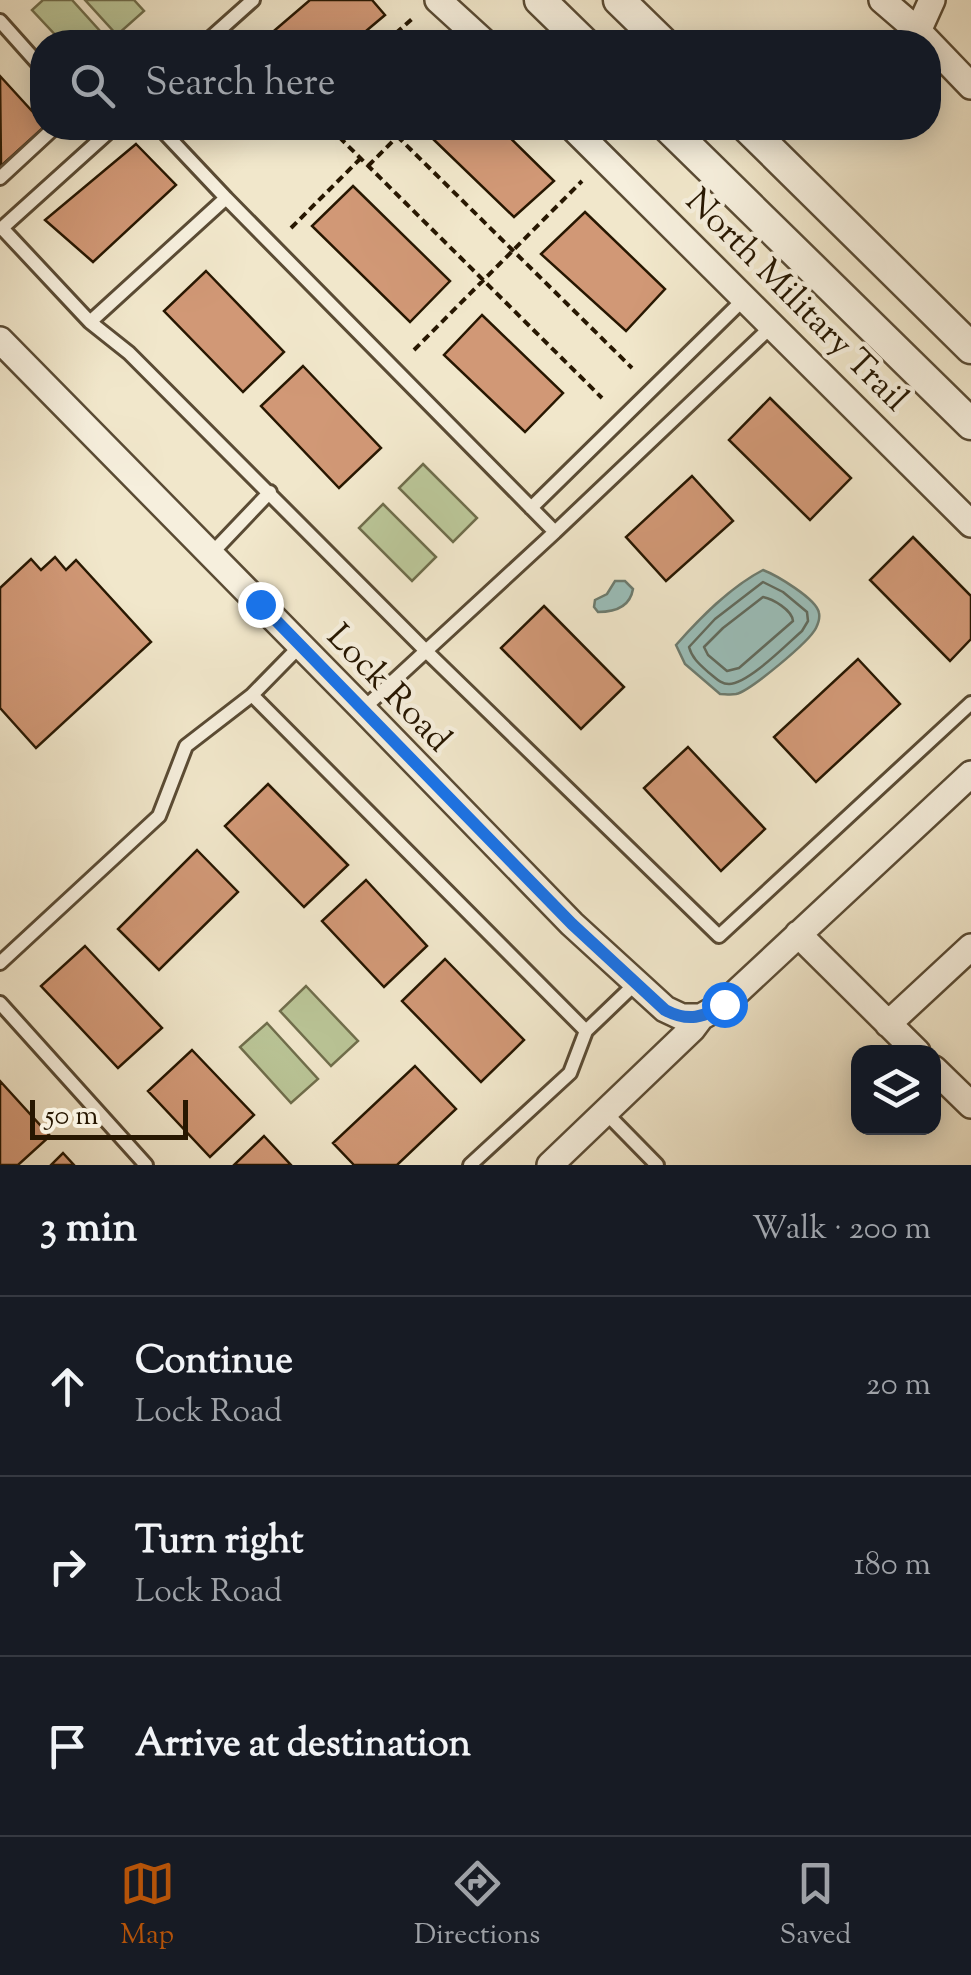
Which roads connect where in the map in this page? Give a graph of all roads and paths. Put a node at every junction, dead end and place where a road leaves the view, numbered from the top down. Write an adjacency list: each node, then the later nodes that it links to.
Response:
1 (438, 0): 11 (street)
2 (540, 0): 12 (street)
3 (619, 0): 13 (street)
4 (882, 0): 14 (street)
5 (932, 0): 15 (street)
6 (244, 3): 9 (lane)
7 (412, 18): 10 (path)
8 (0, 21): 16 (lane)
9 (218, 30)
10 (399, 30)
11 (471, 30)
12 (563, 30)
13 (650, 30)
14 (917, 30)
15 (918, 30)
16 (30, 55)
17 (941, 55): 18 (street)
18 (971, 86)
19 (41, 140): 30 (lane)
20 (99, 140): 33 (lane)
21 (171, 140): 32 (lane)
22 (342, 140): 28 (path)
23 (393, 140): 29 (path)
24 (401, 140): 35 (path)
25 (585, 140): 37 (street, North Military Trail)
26 (681, 140): 45 (street, North Military Trail)
27 (760, 140): 40 (street)
28 (361, 158): 29 (path); 34 (path)
29 (368, 166): 36 (path)
30 (0, 178)
31 (582, 181): 35 (path)
32 (226, 198): 38 (lane); 47 (lane)
33 (1, 227): 38 (lane)
34 (291, 228)
35 (512, 252): 36 (path); 43 (path)
36 (483, 280): 41 (path); 44 (path)
37 (744, 299): 39 (street, North Military Trail); 47 (lane)
38 (90, 322): 46 (lane)
39 (773, 326): 48 (street, North Military Trail); 49 (lane)
40 (971, 348)
41 (414, 350)
42 (4, 352): 50 (street, Lock Road)
43 (632, 368)
44 (602, 398)
45 (971, 424)
46 (270, 492): 50 (lane); 52 (lane)
47 (530, 508): 49 (lane)
48 (971, 524)
49 (555, 532): 52 (lane)
50 (211, 554): 51 (street, Lock Road)
51 (300, 645): 53 (lane); 55 (street, Lock Road)
52 (426, 651): 54 (lane); 55 (lane)
53 (252, 695): 59 (lane); 64 (lane)
54 (971, 703)
55 (363, 709): 60 (street, Lock Road)
56 (971, 774): 57 (street)
57 (798, 934): 62 (street); 63 (street)
58 (971, 947): 63 (street)
59 (0, 963)
60 (636, 983): 62 (street, Lock Road); 64 (lane)
61 (0, 1003): 69 (lane)
62 (701, 1018): 68 (street)
63 (888, 1024): 65 (street)
64 (586, 1031): 70 (lane)
65 (910, 1045)
66 (941, 1075): 67 (street)
67 (971, 1105)
68 (605, 1112): 71 (street); 72 (lane)
69 (146, 1165)
70 (470, 1165)
71 (550, 1165)
72 (658, 1165)

